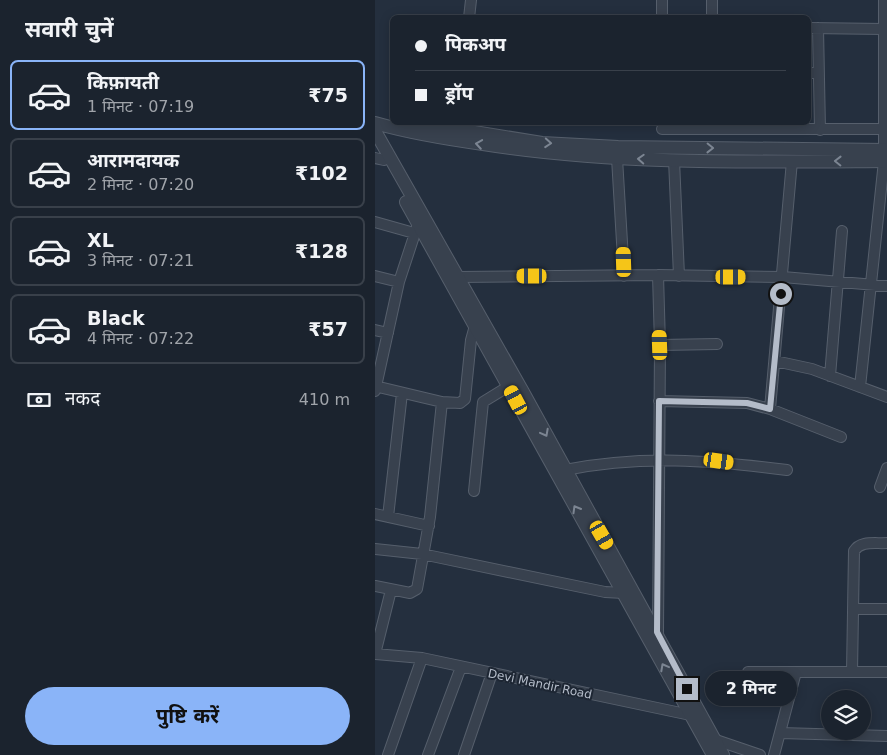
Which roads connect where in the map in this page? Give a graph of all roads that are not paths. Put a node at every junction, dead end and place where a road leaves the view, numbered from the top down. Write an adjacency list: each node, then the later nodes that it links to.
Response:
1 (471, 0): 5 (street)
2 (662, 0): 6 (street)
3 (712, 0): 7 (street)
4 (884, 0): 9 (street)
5 (469, 15)
6 (662, 15)
7 (712, 15)
8 (813, 28): 9 (street); 10 (street)
9 (884, 29): 16 (street)
10 (814, 73): 17 (street)
11 (375, 114): 12 (street)
12 (390, 118)
13 (375, 123): 22 (street, one-way to 13)
14 (459, 126): 20 (street, one-way to 20)
15 (662, 126): 17 (street); 20 (street)
16 (884, 129): 17 (street); 21 (street)
17 (820, 130)
18 (375, 131): 33 (street)
19 (375, 144): 23 (street)
20 (661, 154): 21 (street, one-way to 21); 22 (street, one-way to 22); 24 (street)
21 (885, 156): 25 (street, one-way to 25); 37 (street)
22 (617, 158): 31 (street)
23 (380, 159): 27 (street)
24 (674, 160): 25 (street); 32 (street)
25 (792, 161): 34 (street)
26 (375, 222): 27 (street)
27 (416, 228): 35 (street); 39 (street)
28 (842, 231): 36 (street)
29 (658, 275): 31 (street); 32 (street); 43 (street)
30 (375, 276): 35 (street)
31 (624, 276): 33 (street)
32 (679, 276): 34 (street)
33 (458, 277): 39 (street)
34 (783, 277): 36 (street); 44 (street)
35 (399, 282): 41 (street)
36 (837, 282): 37 (street); 45 (street)
37 (870, 286): 38 (street); 47 (street)
38 (887, 286)
39 (477, 320): 46 (street); 52 (street); 56 (street, one-way to 56)
40 (375, 330): 41 (street)
41 (388, 333): 48 (street)
42 (717, 344): 43 (street)
43 (660, 345): 51 (street)
44 (775, 361): 45 (street); 53 (street)
45 (830, 376): 47 (street)
46 (509, 386): 60 (street); 69 (street, one-way to 46)
47 (859, 387): 50 (street)
48 (375, 388): 49 (street)
49 (402, 393): 52 (street); 62 (street)
50 (887, 397)
51 (659, 401): 53 (street); 55 (street)
52 (442, 402): 63 (street)
53 (770, 409): 54 (street)
54 (841, 438)
55 (659, 459): 56 (street); 57 (street); 72 (street)
56 (565, 470): 72 (street)
57 (787, 470)
58 (886, 473): 59 (street)
59 (880, 487)
60 (474, 491)
61 (375, 514): 62 (street)
62 (388, 517): 63 (street)
63 (429, 526): 66 (street)
64 (887, 544): 71 (street)
65 (375, 549): 66 (street)
66 (422, 554): 68 (street); 69 (street)
67 (375, 586): 68 (street)
68 (391, 590): 73 (street)
69 (624, 593): 81 (street, one-way to 69)
70 (887, 608): 71 (street)
71 (854, 609): 78 (street)
72 (657, 632): 82 (street)
73 (375, 654): 74 (street, Devi Mandir Road)
74 (423, 658): 75 (street, Devi Mandir Road); 86 (street)
75 (461, 667): 80 (street, Devi Mandir Road); 87 (street)
76 (748, 672): 77 (street)
77 (796, 672): 78 (street); 83 (street)
78 (852, 672): 79 (street)
79 (887, 672)
80 (491, 673): 81 (street, Devi Mandir Road); 88 (street)
81 (690, 715): 82 (street, Devi Mandir Road); 85 (street)
82 (704, 718): 85 (street)
83 (780, 733): 84 (street); 92 (street)
84 (887, 736)
85 (708, 738): 89 (street); 90 (street); 91 (street)
86 (388, 755)
87 (428, 755)
88 (464, 755)
89 (713, 755)
90 (723, 755)
91 (760, 755)
92 (774, 755)

